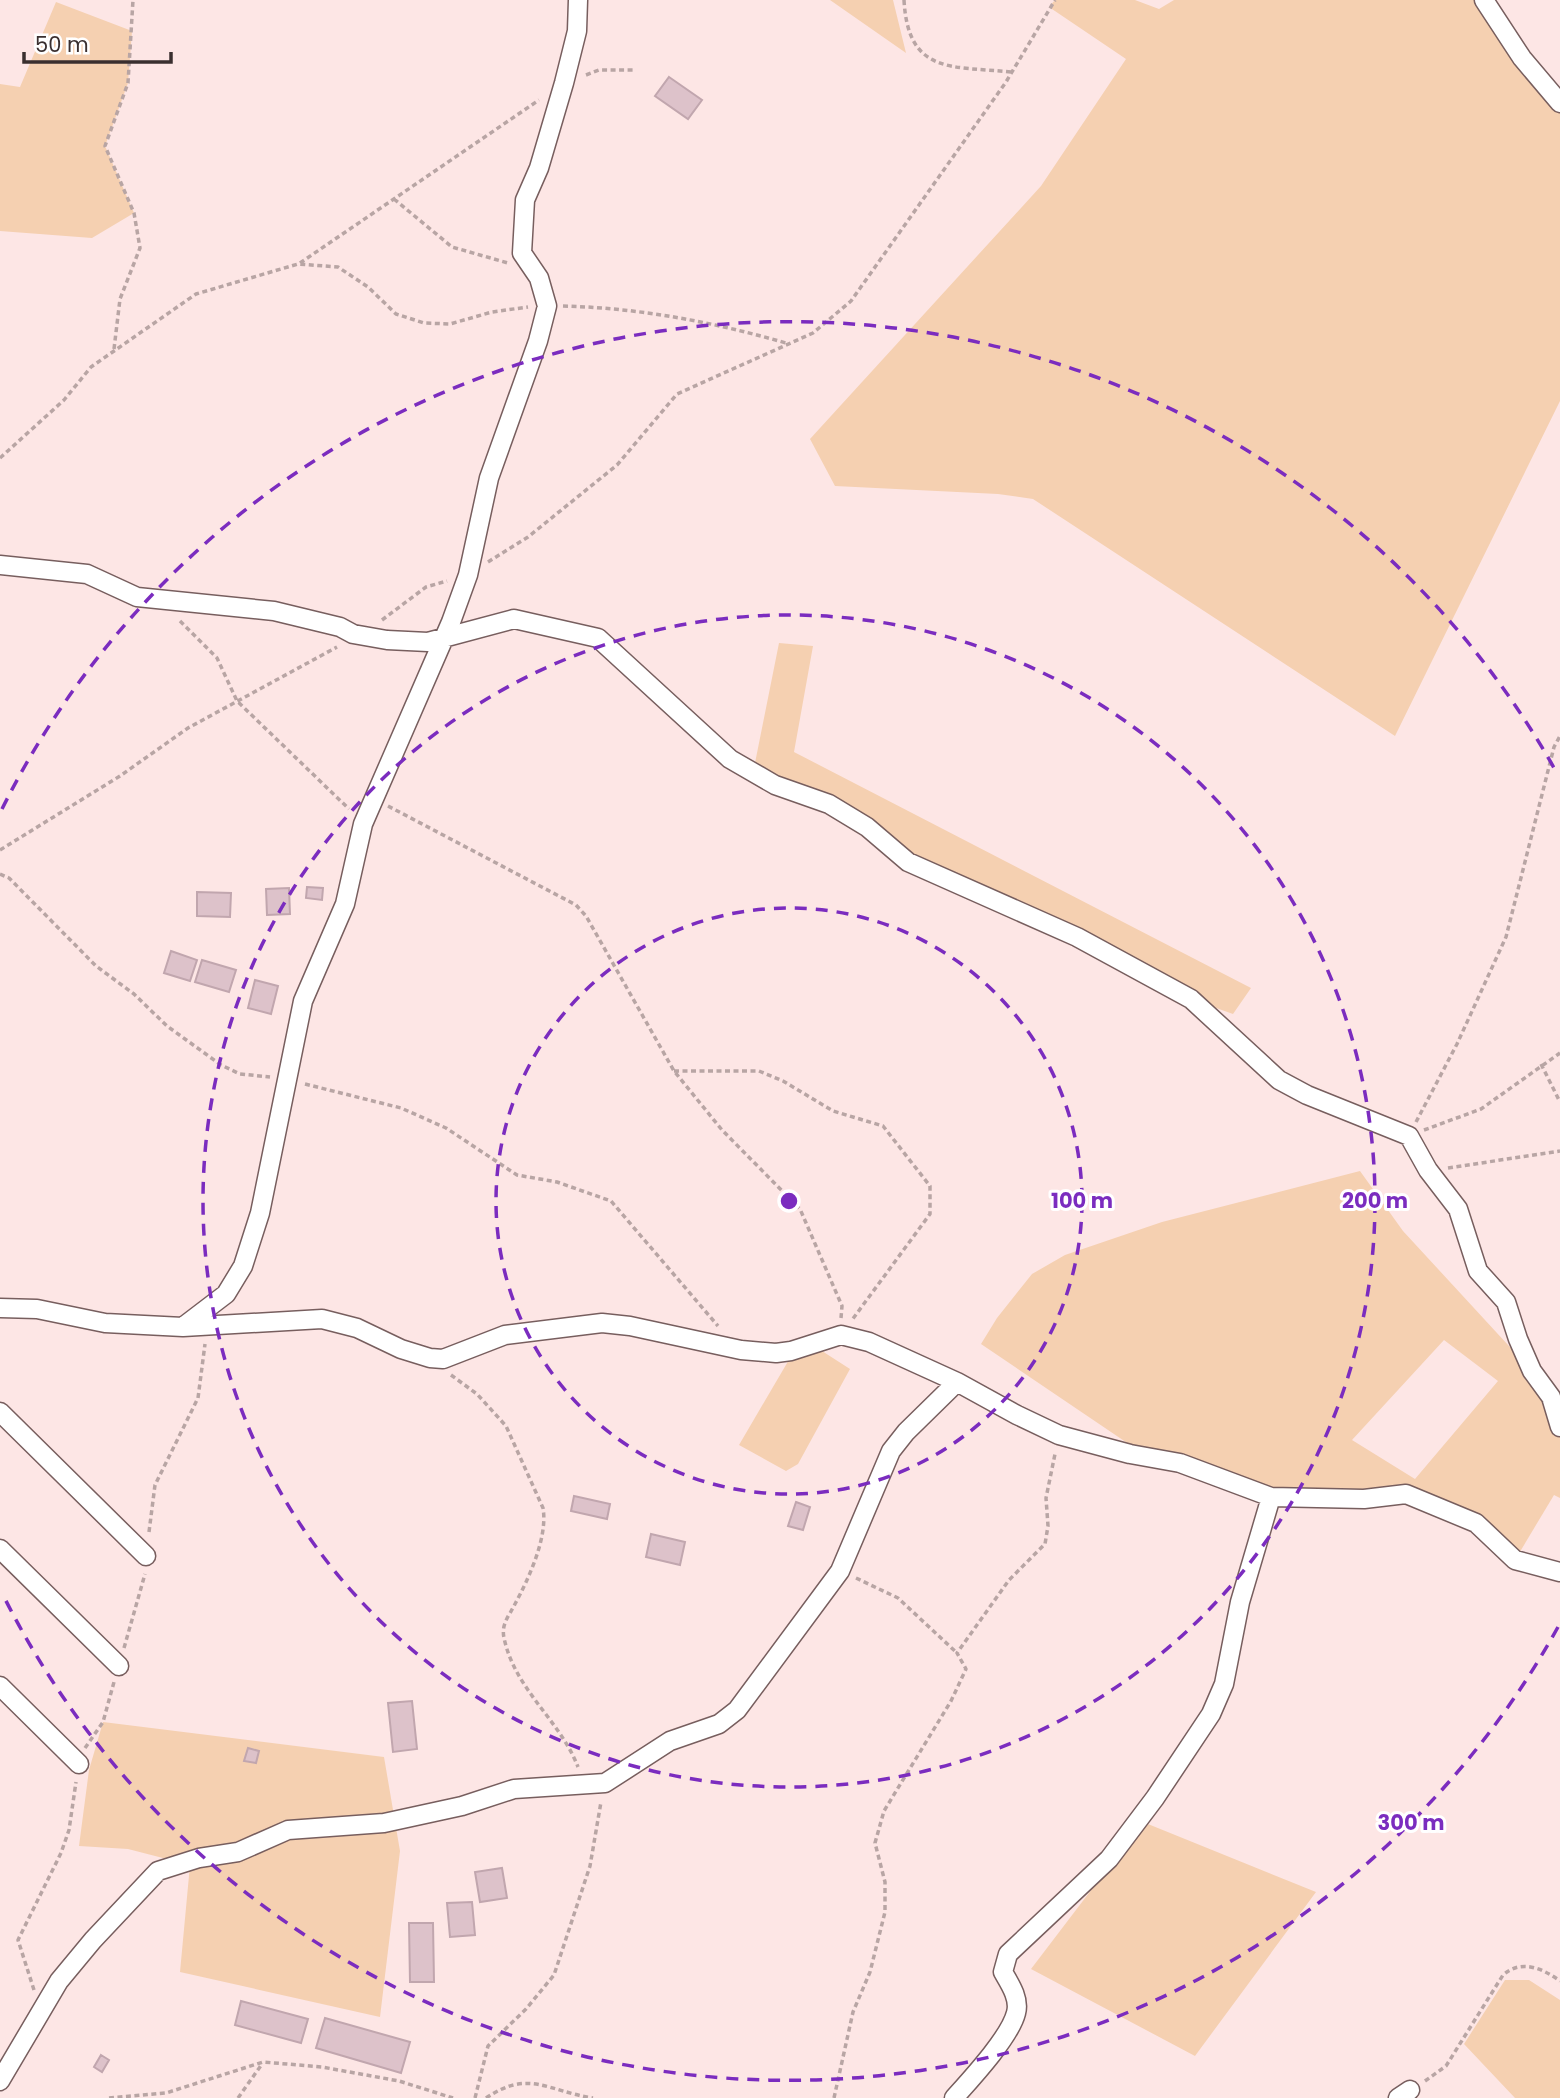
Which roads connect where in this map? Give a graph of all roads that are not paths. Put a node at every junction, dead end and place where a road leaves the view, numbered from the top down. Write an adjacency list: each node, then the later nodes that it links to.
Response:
1 (578, 0): 5 (street)
2 (1484, 0): 3 (street)
3 (1560, 103)
4 (0, 565): 5 (street)
5 (444, 638): 7 (street); 10 (street)
6 (0, 1308): 7 (street)
7 (183, 1328): 8 (street)
8 (957, 1382): 11 (street); 18 (street)
9 (0, 1412): 13 (street)
10 (1560, 1427)
11 (1271, 1497): 14 (street); 19 (street)
12 (0, 1549): 15 (street)
13 (146, 1556)
14 (1560, 1572)
15 (119, 1666)
16 (0, 1686): 17 (street)
17 (79, 1764)
18 (0, 2081)
19 (954, 2098)

